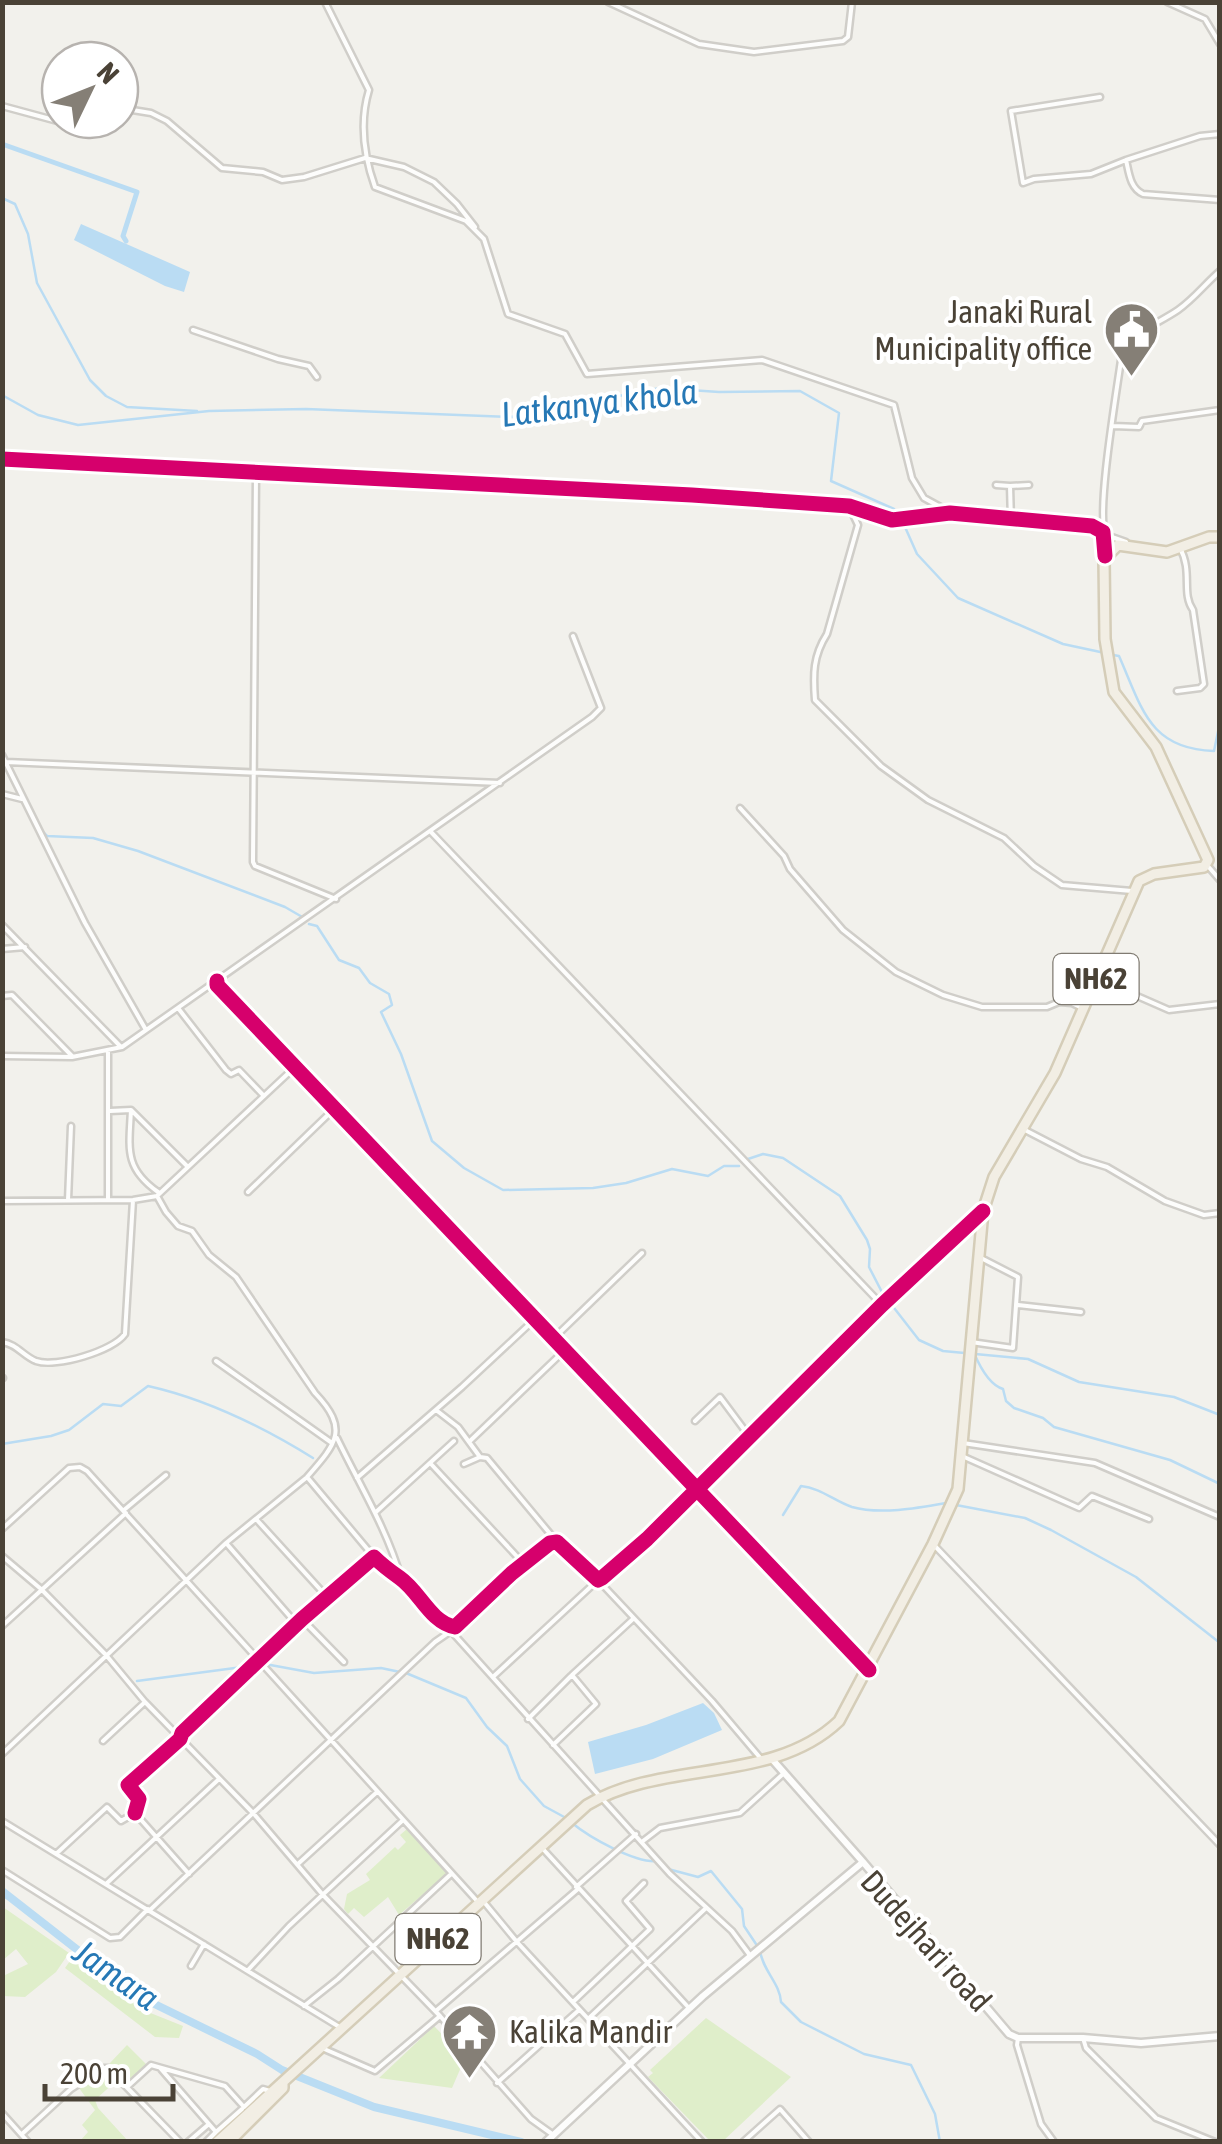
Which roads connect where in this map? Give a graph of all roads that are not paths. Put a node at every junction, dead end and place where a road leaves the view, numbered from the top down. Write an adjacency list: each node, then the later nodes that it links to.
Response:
1 (325, 2): 11 (street)
2 (608, 2): 3 (street)
3 (852, 2)
4 (1166, 2): 5 (street)
5 (1220, 44)
6 (1100, 97): 12 (street)
7 (2, 106): 9 (street)
8 (140, 111): 11 (street)
9 (40, 116)
10 (1220, 134): 12 (street)
11 (365, 158): 14 (street); 14 (street)
12 (1126, 160): 13 (street)
13 (1220, 200)
14 (484, 239): 26 (street)
15 (1220, 271): 19 (street)
16 (193, 330): 17 (street)
17 (317, 377)
18 (1220, 410): 19 (street)
19 (1114, 426): 28 (street)
20 (2, 459): 21 (street)
21 (256, 474): 25 (street); 37 (street)
22 (996, 485): 23 (street)
23 (1010, 486): 24 (street); 27 (street)
24 (1030, 486)
25 (849, 506): 26 (street); 45 (street)
26 (950, 513): 27 (street)
27 (1011, 520): 28 (street)
28 (1103, 532): 30 (street); 32 (street)
29 (1220, 537): 31 (main road)
30 (1130, 545): 31 (main road); 32 (main road)
31 (1180, 548): 34 (street)
32 (1108, 552): 43 (main road)
33 (573, 636): 38 (street)
34 (1177, 690)
35 (2, 756): 36 (street)
36 (6, 762): 37 (street); 40 (street)
37 (254, 771): 38 (street); 46 (street)
38 (500, 784): 42 (street)
39 (2, 794): 40 (street)
40 (24, 800): 56 (street)
41 (740, 808): 55 (street)
42 (431, 832): 46 (street); 79 (street)
43 (1207, 865): 44 (street); 45 (main road)
44 (1220, 880)
45 (1133, 891): 50 (main road, NH62)
46 (336, 899): 51 (street)
47 (2, 925): 48 (street)
48 (25, 947): 49 (street); 57 (street)
49 (2, 949)
50 (1096, 978): 53 (street); 55 (main road, NH62)
51 (218, 981): 54 (street); 61 (street)
52 (2, 996): 60 (street)
53 (1220, 1004)
54 (178, 1008): 56 (street); 62 (street)
55 (1084, 1010): 67 (main road, NH62)
56 (147, 1031): 57 (street)
57 (122, 1047): 58 (street)
58 (108, 1052): 60 (street); 65 (street)
59 (2, 1056): 60 (street)
60 (72, 1057)
61 (295, 1067): 62 (street); 63 (street)
62 (264, 1096): 68 (street)
63 (334, 1109): 69 (street); 82 (street)
64 (131, 1110): 65 (street); 68 (street); 70 (street)
65 (110, 1111): 72 (street)
66 (71, 1126): 71 (street)
67 (1023, 1129): 75 (main road, NH62); 76 (street)
68 (187, 1167): 70 (street)
69 (248, 1192)
70 (158, 1194): 73 (street); 91 (street)
71 (68, 1200): 72 (street); 74 (street)
72 (108, 1200): 73 (street)
73 (133, 1200): 84 (street)
74 (2, 1201)
75 (983, 1211): 78 (main road, NH62); 79 (street)
76 (1220, 1213)
77 (642, 1253): 83 (street)
78 (980, 1257): 80 (street); 85 (main road, NH62)
79 (882, 1305): 90 (street)
80 (1018, 1305): 81 (street); 85 (street)
81 (1081, 1312)
82 (535, 1319): 83 (street); 88 (street)
83 (554, 1338): 86 (street)
84 (2, 1342)
85 (970, 1349): 95 (main road, NH62)
86 (566, 1350): 93 (street); 103 (street)
87 (216, 1360): 94 (street)
88 (436, 1410): 93 (street); 102 (street)
89 (695, 1420): 90 (street)
90 (749, 1436): 103 (street)
91 (337, 1438): 94 (street); 102 (street)
92 (454, 1442): 98 (street)
93 (470, 1442): 96 (street)
94 (332, 1443): 101 (street)
95 (963, 1443): 97 (main road, NH62); 106 (street)
96 (480, 1456): 99 (street); 110 (street)
97 (962, 1456): 108 (street); 112 (main road, NH62)
98 (431, 1464): 105 (street); 115 (street)
99 (464, 1464)
100 (166, 1475): 104 (street)
101 (307, 1477): 107 (street); 114 (street)
102 (357, 1478): 105 (street)
103 (698, 1488): 117 (street); 128 (street)
104 (125, 1512): 109 (street); 118 (street); 119 (street)
105 (376, 1512): 116 (street)
106 (1220, 1516)
107 (256, 1519): 111 (street); 120 (street)
108 (1149, 1519)
109 (2, 1529)
110 (557, 1542): 115 (street); 117 (street)
111 (226, 1544): 118 (street); 121 (street)
112 (933, 1544): 128 (main road, NH62); 150 (street)
113 (2, 1556): 119 (street)
114 (374, 1557): 116 (street); 120 (street)
115 (524, 1564): 124 (street)
116 (401, 1578): 124 (street)
117 (598, 1580): 122 (street); 130 (street)
118 (187, 1581): 125 (street); 127 (street)
119 (41, 1589): 123 (street); 125 (street)
120 (328, 1598): 121 (street)
121 (302, 1618): 126 (street); 127 (street)
122 (633, 1618): 129 (street); 138 (street)
123 (2, 1626)
124 (453, 1629): 130 (street); 135 (street)
125 (106, 1655): 131 (street); 137 (street)
126 (344, 1662)
127 (258, 1663): 133 (street); 135 (street)
128 (868, 1670): 138 (main road, NH62)
129 (572, 1676): 132 (street); 136 (street)
130 (493, 1677): 132 (street)
131 (145, 1702): 133 (street); 134 (street)
132 (528, 1719): 136 (street)
133 (180, 1739): 140 (street); 143 (street)
134 (104, 1741)
135 (330, 1742): 141 (street); 144 (street)
136 (552, 1745): 142 (street)
137 (2, 1754)
138 (766, 1759): 139 (street); 142 (main road, NH62)
139 (784, 1774): 149 (street); 153 (street)
140 (219, 1779): 144 (street); 148 (street)
141 (377, 1792): 145 (street); 154 (street)
142 (601, 1797): 147 (street); 151 (main road, NH62)
143 (136, 1812): 148 (street); 152 (street)
144 (254, 1814): 154 (street); 156 (street)
145 (403, 1820): 161 (street); 162 (street)
146 (2, 1821): 152 (street)
147 (636, 1834): 149 (street); 160 (street)
148 (156, 1837): 156 (street); 159 (street)
149 (643, 1841): 163 (street)
150 (1220, 1844)
151 (540, 1846): 160 (street); 162 (main road, NH62)
152 (56, 1854): 159 (street)
153 (863, 1862): 169 (street, Dudejhari road); 182 (street, Dudejhari road)
154 (298, 1864): 161 (street)
155 (2, 1870): 164 (street)
156 (189, 1874): 164 (street)
157 (450, 1876): 167 (street)
158 (644, 1883): 168 (street)
159 (106, 1884): 164 (street)
160 (577, 1888): 165 (street); 168 (street)
161 (323, 1895): 167 (street); 172 (street)
162 (479, 1900): 165 (street); 173 (main road, NH62)
163 (707, 1908): 169 (street); 170 (street)
164 (149, 1910): 166 (street)
165 (516, 1942): 174 (street); 178 (street)
166 (204, 1944): 171 (street); 172 (street)
167 (374, 1944): 173 (street); 175 (street)
168 (631, 1946): 170 (street); 174 (street)
169 (750, 1955): 176 (street, Dudejhari road)
170 (647, 1963): 176 (street); 179 (street)
171 (191, 1966)
172 (248, 1970): 175 (street)
173 (401, 1974): 178 (street); 180 (main road, NH62)
174 (572, 2002): 177 (street)
175 (304, 2006): 180 (street)
176 (689, 2009): 185 (street, Dudejhari road)
177 (580, 2010): 179 (street); 188 (street)
178 (438, 2014): 184 (street); 188 (street)
179 (588, 2019): 185 (street)
180 (341, 2028): 184 (main road, NH62)
181 (1220, 2036): 183 (street, Dudejhari road)
182 (1018, 2038): 183 (street, Dudejhari road); 207 (street)
183 (1083, 2038): 208 (street)
184 (322, 2048): 187 (main road, NH62)
185 (630, 2063): 198 (street, Dudejhari road); 204 (street)
186 (159, 2066): 189 (street); 191 (street); 194 (street)
187 (284, 2082): 190 (main road, NH62); 203 (main road, NH62)
188 (497, 2083): 198 (street)
189 (127, 2087): 196 (street); 200 (street)
190 (270, 2090): 191 (street); 197 (main road, NH62)
191 (244, 2107): 197 (street)
192 (2, 2113): 193 (street)
193 (9, 2121): 195 (street); 196 (street)
194 (209, 2124): 197 (street); 201 (street)
195 (2, 2127)
196 (22, 2134): 199 (street)
197 (216, 2137): 202 (street)
198 (549, 2138)
199 (28, 2142)
200 (180, 2142)
201 (188, 2142)
202 (206, 2142)
203 (229, 2142)
204 (702, 2142)
205 (743, 2142): 206 (street)
206 (809, 2142)
207 (1054, 2142)
208 (1215, 2142)

